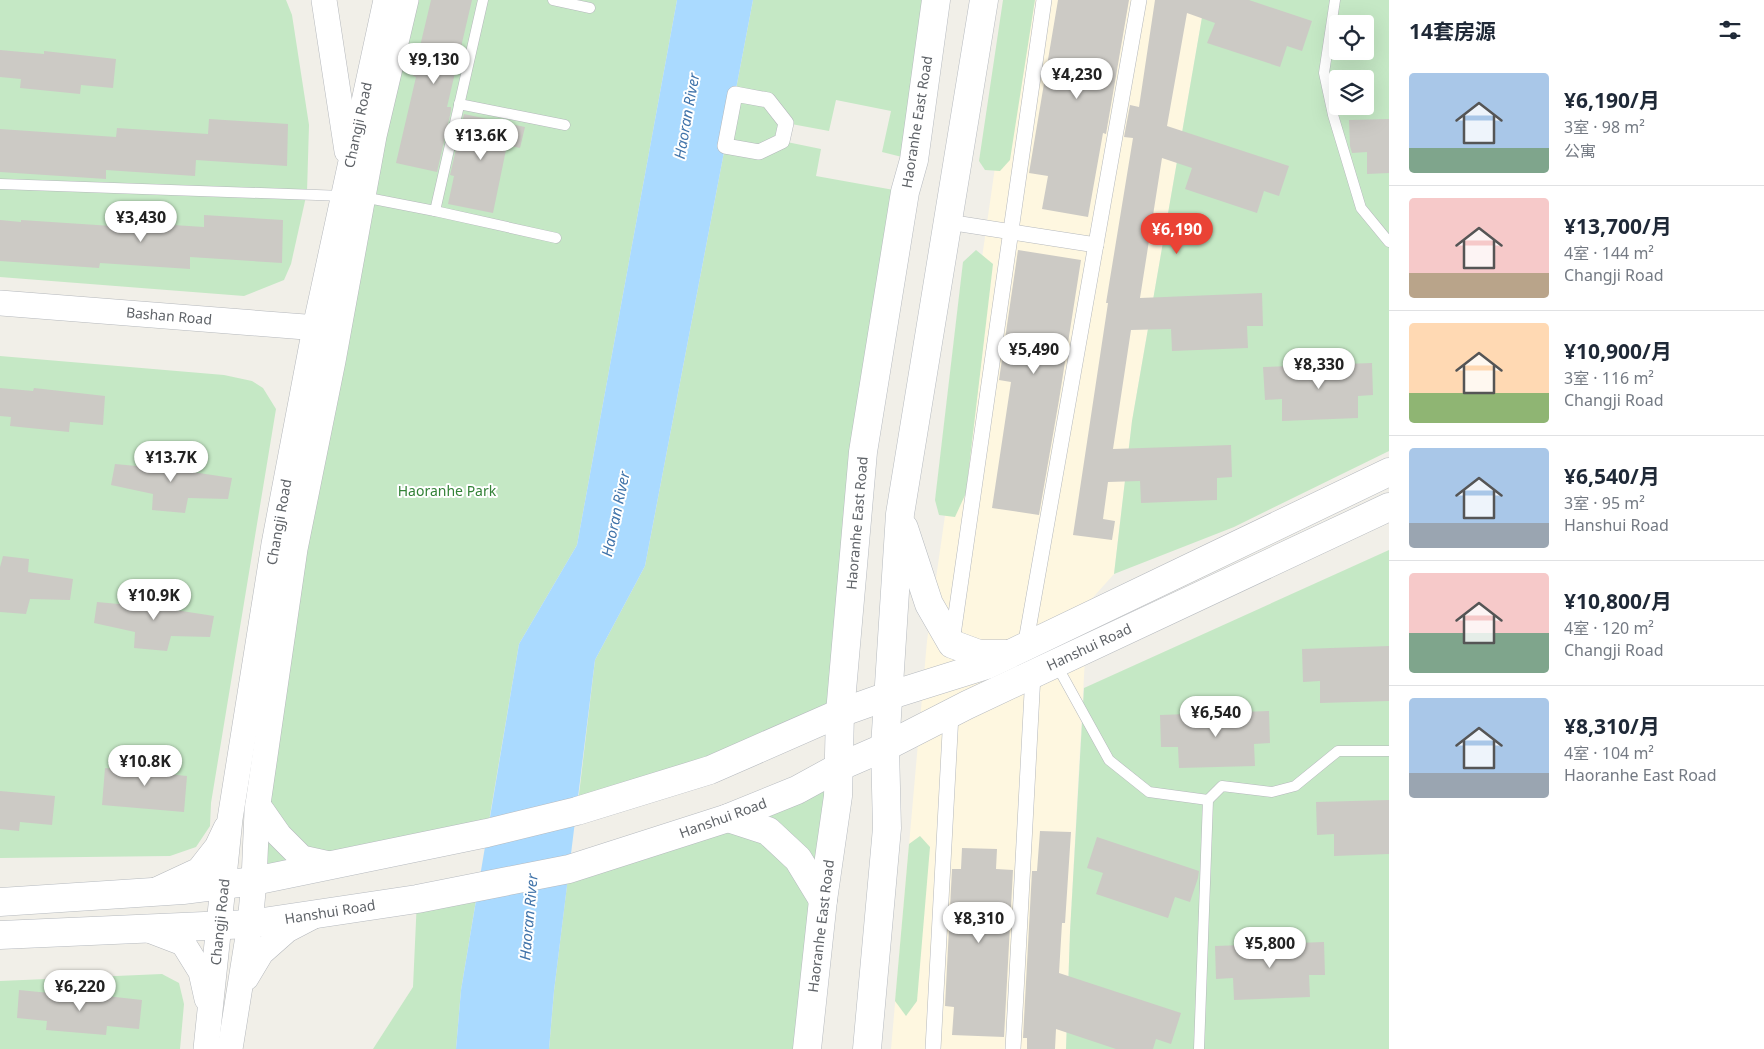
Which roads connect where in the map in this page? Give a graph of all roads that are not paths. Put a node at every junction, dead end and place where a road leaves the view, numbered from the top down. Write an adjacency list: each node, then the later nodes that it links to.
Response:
1 (324, 0): 15 (street)
2 (386, 0): 15 (street, Changji Road)
3 (406, 0): 17 (street, Changji Road)
4 (483, 0): 12 (lane)
5 (553, 0): 11 (lane)
6 (936, 0): 33 (main road, Haoranhe East Road)
7 (984, 0): 19 (main road)
8 (1044, 0): 20 (street)
9 (1140, 0): 23 (street)
10 (1335, 0): 22 (lane)
11 (590, 8)
12 (459, 104): 13 (lane); 18 (lane)
13 (565, 124)
14 (725, 146): 14 (street)
15 (349, 166): 17 (street, Changji Road)
16 (0, 184): 17 (lane)
17 (353, 196): 18 (lane); 25 (street, Changji Road)
18 (435, 211): 21 (lane)
19 (948, 222): 20 (street); 28 (main road)
20 (1011, 232): 23 (street); 29 (street)
21 (556, 238)
22 (1389, 242)
23 (1096, 245): 30 (street)
24 (0, 303): 25 (street, Bashan Road)
25 (327, 329): 39 (street, Changji Road); 40 (street, Changji Road)
26 (1389, 472): 30 (main road, Hanshui Road)
27 (1389, 507): 31 (main road, Hanshui Road)
28 (900, 514): 29 (main road); 32 (main road)
29 (952, 644): 30 (main road)
30 (1019, 650): 32 (main road, Hanshui Road)
31 (1045, 668): 34 (main road, Hanshui Road); 38 (lane); 60 (street)
32 (888, 696): 33 (main road, Hanshui Road); 35 (main road)
33 (840, 713): 37 (main road, Haoranhe East Road); 42 (main road, Hanshui Road)
34 (951, 714): 35 (main road, Hanshui Road); 59 (street)
35 (885, 747): 37 (main road, Hanshui Road); 58 (main road)
36 (1389, 751): 38 (lane)
37 (839, 767): 41 (main road, Hanshui Road); 46 (main road, Haoranhe East Road)
38 (1208, 800): 61 (lane)
39 (258, 805): 42 (street); 43 (street, Changji Road)
40 (230, 819): 44 (street, Changji Road); 45 (street)
41 (717, 821): 46 (main road); 48 (main road, Hanshui Road)
42 (334, 864): 43 (main road, Hanshui Road)
43 (254, 881): 44 (main road, Hanshui Road); 49 (street, Changji Road)
44 (224, 885): 45 (main road, Hanshui Road); 50 (street, Changji Road)
45 (152, 892): 47 (main road, Hanshui Road)
46 (823, 900): 57 (main road, Haoranhe East Road)
47 (0, 902)
48 (320, 914): 49 (main road, Hanshui Road); 53 (street)
49 (250, 924): 50 (main road, Hanshui Road); 53 (street, Changji Road)
50 (220, 926): 51 (main road, Hanshui Road); 54 (street, Changji Road)
51 (150, 930): 52 (main road, Hanshui Road); 54 (street)
52 (0, 935)
53 (240, 989): 56 (street, Changji Road)
54 (210, 1012): 55 (street, Changji Road)
55 (206, 1049)
56 (230, 1049)
57 (806, 1049)
58 (867, 1049)
59 (934, 1049)
60 (1012, 1049)
61 (1199, 1049)

